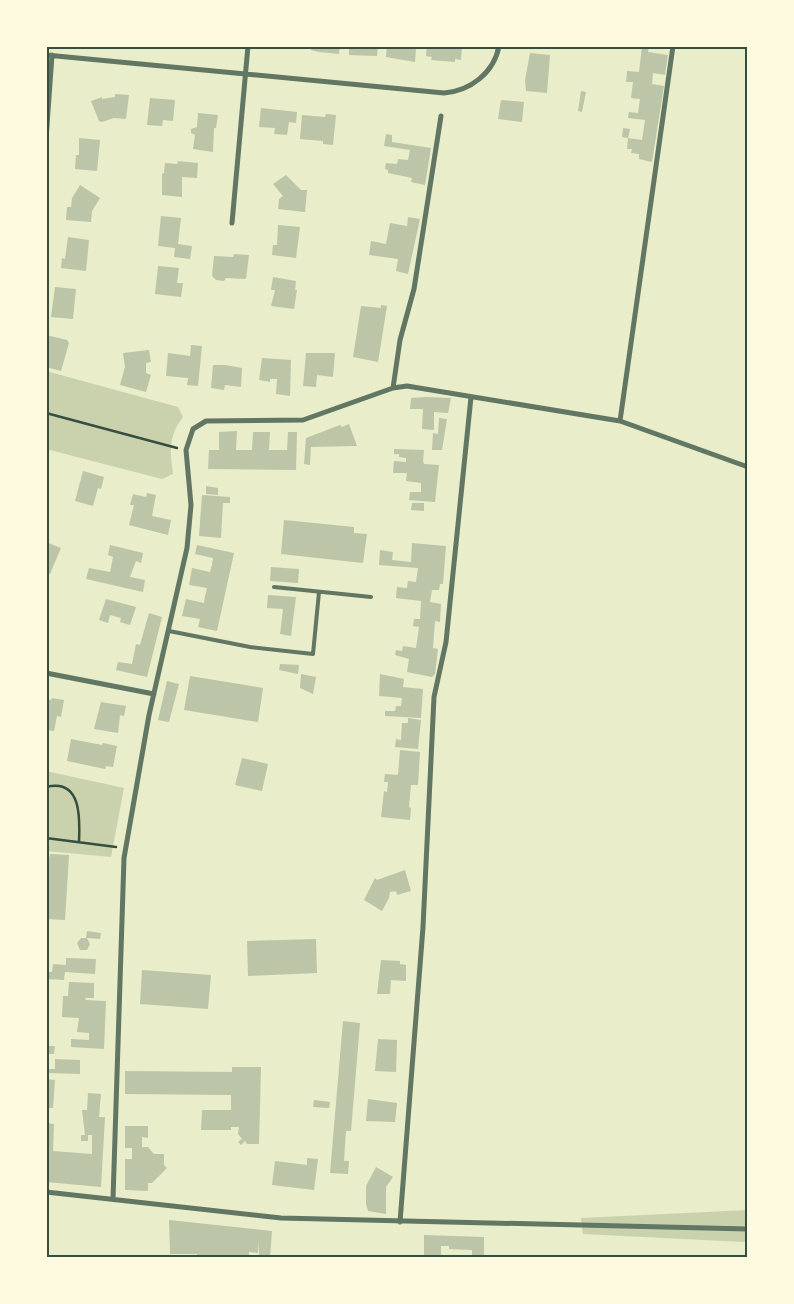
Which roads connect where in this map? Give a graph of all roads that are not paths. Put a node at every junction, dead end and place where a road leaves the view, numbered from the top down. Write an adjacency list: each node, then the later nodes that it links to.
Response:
1 (248, 46): 5 (street)
2 (499, 46): 5 (street)
3 (673, 46): 11 (street)
4 (49, 55): 5 (street); 7 (street)
5 (247, 75): 8 (street)
6 (441, 116): 9 (street)
7 (46, 139)
8 (232, 223)
9 (393, 388): 10 (street); 16 (street)
10 (472, 397): 11 (street); 21 (street)
11 (620, 421): 12 (street)
12 (748, 467)
13 (274, 587): 14 (lane)
14 (319, 592): 15 (lane); 16 (lane)
15 (370, 597)
16 (169, 631): 18 (street)
17 (46, 672): 18 (street)
18 (154, 694): 20 (street)
19 (46, 1192): 20 (street)
20 (113, 1200): 21 (street)
21 (400, 1222): 22 (street)
22 (748, 1228)

